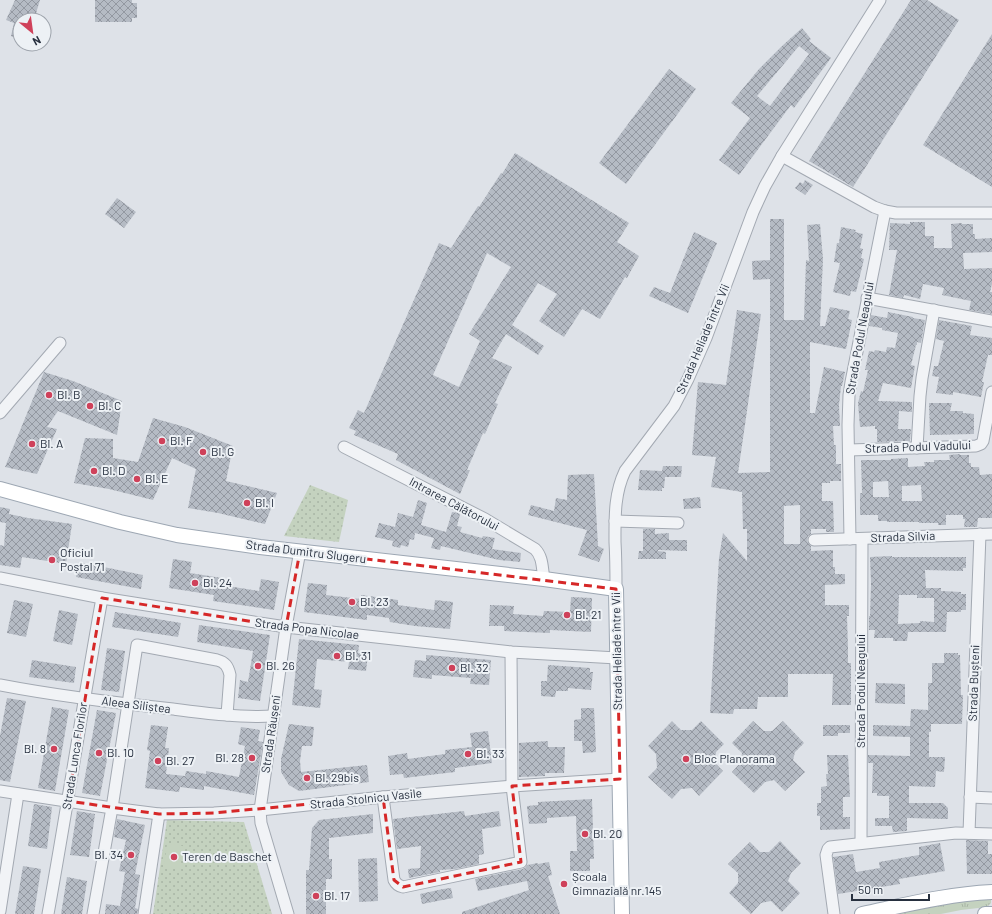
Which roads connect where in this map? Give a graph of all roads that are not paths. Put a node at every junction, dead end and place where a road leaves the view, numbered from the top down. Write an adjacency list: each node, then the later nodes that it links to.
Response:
1 (880, 0): 2 (street, Strada Heliade între Vii)
2 (782, 156): 3 (street); 15 (street, Strada Heliade între Vii)
3 (884, 211): 4 (street); 5 (street, Strada Podul Neagului)
4 (992, 213)
5 (867, 298): 6 (street); 13 (street, Strada Podul Neagului)
6 (934, 310): 7 (street); 12 (street)
7 (992, 321)
8 (60, 343): 10 (street)
9 (992, 392): 12 (street, Strada Podul Vadului)
10 (0, 413)
11 (344, 447): 23 (street, Intrarea Călătorului)
12 (918, 448): 13 (street, Strada Podul Vadului)
13 (849, 450): 19 (street, Strada Podul Neagului)
14 (0, 489): 21 (main road, Strada Dumitru Slugeru)
15 (615, 521): 16 (street); 24 (street, Strada Heliade între Vii)
16 (678, 523)
17 (980, 534): 18 (street, Strada Silvia); 19 (street, Strada Silvia); 39 (street, Strada Bușteni)
18 (992, 534)
19 (856, 539): 20 (street, Strada Silvia); 47 (street, Strada Podul Neagului)
20 (814, 540)
21 (300, 551): 23 (main road, Strada Dumitru Slugeru); 26 (street, Strada Răușeni)
22 (0, 578): 25 (street, Strada Popa Nicolae)
23 (544, 579): 24 (main road, Strada Dumitru Slugeru)
24 (616, 589): 28 (main road, Strada Heliade între Vii)
25 (102, 598): 26 (street, Strada Popa Nicolae); 30 (street, Strada Lunca Florilor)
26 (286, 627): 27 (street, Strada Popa Nicolae); 33 (street, Strada Răușeni)
27 (511, 652): 28 (street, Strada Popa Nicolae); 35 (street)
28 (617, 658): 34 (main road, Strada Heliade între Vii)
29 (0, 685): 30 (street, Aleea Siliștea)
30 (84, 698): 31 (street, Aleea Siliștea); 41 (street, Strada Lunca Florilor)
31 (128, 704): 32 (street, Aleea Siliștea); 32 (street); 42 (street)
32 (227, 715): 33 (street, Aleea Siliștea)
33 (273, 716): 43 (street, Strada Răușeni)
34 (620, 779): 35 (street, Strada Stolnicu Vasile); 54 (main road, Strada Heliade între Vii)
35 (512, 786): 38 (street, Strada Stolnicu Vasile); 38 (street)
36 (0, 791): 37 (street, Strada Stolnicu Vasile)
37 (18, 794): 41 (street, Strada Stolnicu Vasile); 49 (street)
38 (383, 797): 43 (street, Strada Stolnicu Vasile)
39 (970, 797): 40 (street); 45 (street, Strada Bușteni)
40 (992, 798)
41 (68, 801): 42 (street, Strada Stolnicu Vasile); 50 (street, Strada Lunca Florilor)
42 (112, 808): 44 (street, Strada Stolnicu Vasile); 51 (street)
43 (260, 810): 44 (street, Strada Stolnicu Vasile); 53 (street, Strada Răușeni)
44 (159, 814): 52 (street)
45 (969, 833): 46 (street); 47 (street)
46 (992, 834)
47 (861, 843): 55 (street)
48 (992, 892): 56 (main road)
49 (0, 911)
50 (48, 914)
51 (93, 914)
52 (144, 914)
53 (288, 914)
54 (622, 914)
55 (834, 914)
56 (862, 914)
57 (985, 914): 58 (main road)
58 (992, 914)

